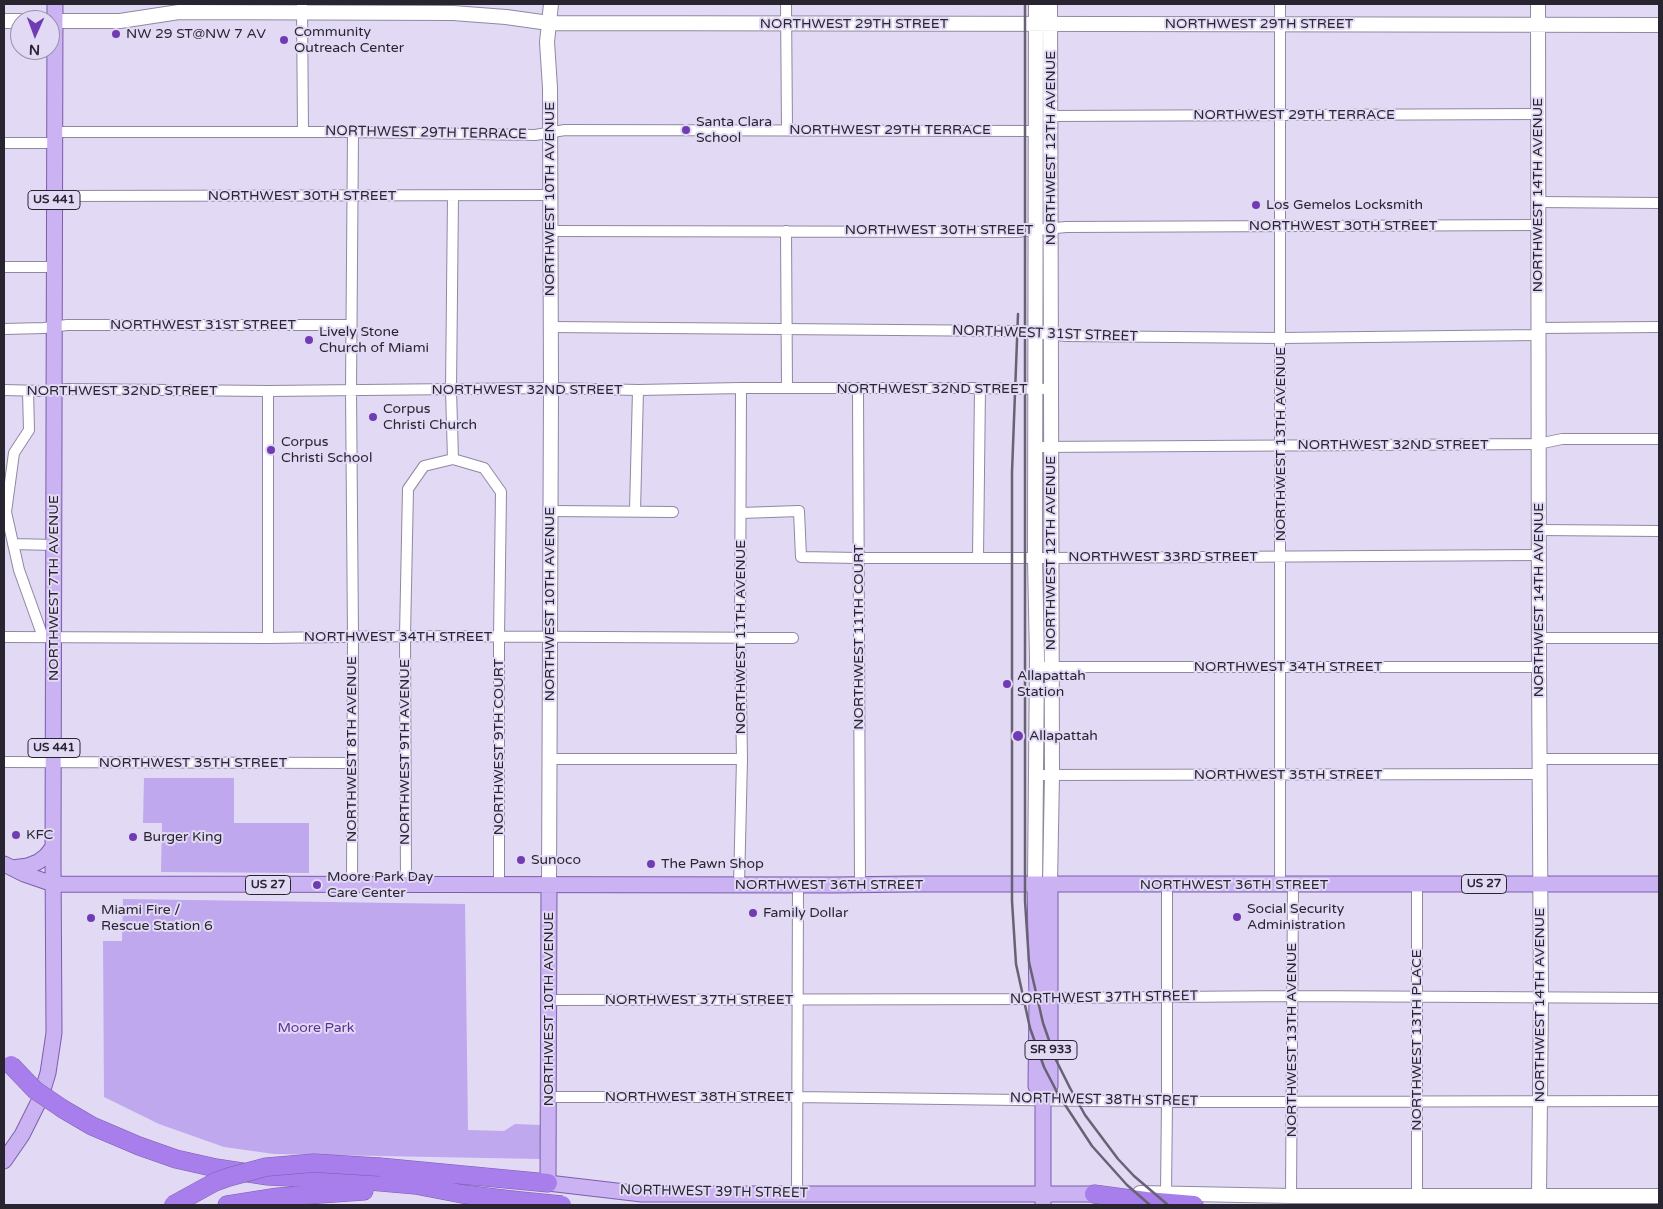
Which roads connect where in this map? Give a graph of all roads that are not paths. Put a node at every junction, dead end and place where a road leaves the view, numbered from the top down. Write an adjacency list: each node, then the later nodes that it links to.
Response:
1 (551, 4): 9 (street, NORTHWEST 10TH AVENUE)
2 (786, 4): 10 (street)
3 (1036, 4): 12 (street, NORTHWEST 12TH AVENUE / SR 933)
4 (1050, 4): 12 (street, NORTHWEST 12TH AVENUE / SR 933)
5 (1280, 4): 11 (street, NORTHWEST 13TH AVENUE)
6 (1538, 4): 13 (street, NORTHWEST 14TH AVENUE)
7 (302, 8): 8 (street, NORTHWEST 29TH STREET); 9 (street, NORTHWEST 29TH STREET); 22 (street)
8 (60, 21)
9 (549, 22): 10 (street, NORTHWEST 29TH STREET); 24 (street, NORTHWEST 10TH AVENUE)
10 (786, 23): 12 (street, NORTHWEST 29TH STREET); 20 (street)
11 (1280, 24): 12 (street, NORTHWEST 29TH STREET); 13 (street, NORTHWEST 29TH STREET); 19 (street, NORTHWEST 13TH AVENUE)
12 (1043, 25): 16 (street, NORTHWEST 12TH AVENUE / SR 933); 18 (street, NORTHWEST 12TH AVENUE / SR 933)
13 (1538, 25): 14 (street, NORTHWEST 29TH STREET); 17 (street, NORTHWEST 14TH AVENUE)
14 (1659, 25)
15 (53, 60): 25 (main road, NORTHWEST 7TH AVENUE / US 441)
16 (1036, 70): 18 (street); 21 (street, NORTHWEST 12TH AVENUE / SR 933)
17 (1537, 114): 19 (street, NORTHWEST 29TH TERRACE); 32 (street, NORTHWEST 14TH AVENUE)
18 (1050, 116): 19 (street, NORTHWEST 29TH TERRACE); 27 (street, NORTHWEST 12TH AVENUE / SR 933)
19 (1281, 116): 35 (street, NORTHWEST 13TH AVENUE)
20 (787, 130): 21 (street, NORTHWEST 29TH TERRACE); 24 (street, NORTHWEST 29TH TERRACE)
21 (1036, 131): 27 (street); 36 (street, NORTHWEST 12TH AVENUE / SR 933)
22 (303, 132): 23 (street, NORTHWEST 29TH TERRACE); 25 (street, NORTHWEST 29TH TERRACE)
23 (353, 132): 24 (street, NORTHWEST 29TH TERRACE); 30 (street, NORTHWEST 8TH AVENUE)
24 (550, 132): 28 (street, NORTHWEST 10TH AVENUE)
25 (55, 138): 26 (street); 29 (main road, NORTHWEST 7TH AVENUE / US 441)
26 (4, 143)
27 (1050, 183): 36 (street, NORTHWEST 12TH AVENUE / SR 933)
28 (550, 195): 31 (street, NORTHWEST 30TH STREET); 37 (street, NORTHWEST 10TH AVENUE)
29 (54, 196): 30 (street, NORTHWEST 30TH STREET); 40 (main road, NORTHWEST 7TH AVENUE / US 441)
30 (353, 196): 31 (street, NORTHWEST 30TH STREET); 41 (street, NORTHWEST 8TH AVENUE)
31 (453, 196): 60 (street)
32 (1538, 202): 33 (street); 34 (street, NORTHWEST 14TH AVENUE)
33 (1659, 203)
34 (1538, 225): 35 (street, NORTHWEST 30TH STREET); 47 (street, NORTHWEST 14TH AVENUE)
35 (1281, 226): 36 (street, NORTHWEST 30TH STREET); 50 (street, NORTHWEST 13TH AVENUE)
36 (1044, 229): 38 (street, NORTHWEST 30TH STREET); 48 (street, NORTHWEST 12TH AVENUE / SR 933); 49 (street, NORTHWEST 12TH AVENUE / SR 933)
37 (549, 230): 38 (street, NORTHWEST 30TH STREET); 43 (street, NORTHWEST 10TH AVENUE)
38 (786, 231): 46 (street)
39 (4, 267): 40 (street)
40 (54, 267): 42 (main road, NORTHWEST 7TH AVENUE / US 441)
41 (351, 325): 42 (street, NORTHWEST 31ST STREET); 59 (street, NORTHWEST 8TH AVENUE)
42 (54, 327): 45 (street, NORTHWEST 31ST STREET); 58 (main road, NORTHWEST 7TH AVENUE / US 441)
43 (550, 327): 46 (street, NORTHWEST 31ST STREET); 51 (street, NORTHWEST 10TH AVENUE)
44 (1659, 327): 47 (street, NORTHWEST 31ST STREET)
45 (4, 329)
46 (788, 330): 48 (street, NORTHWEST 31ST STREET); 53 (street)
47 (1539, 332): 50 (street, NORTHWEST 31ST STREET); 65 (street, NORTHWEST 14TH AVENUE)
48 (1036, 333): 49 (street, NORTHWEST 31ST STREET); 56 (street, NORTHWEST 12TH AVENUE / SR 933)
49 (1051, 335): 50 (street, NORTHWEST 31ST STREET); 56 (street, NORTHWEST 12TH AVENUE / SR 933)
50 (1281, 338): 66 (street, NORTHWEST 13TH AVENUE)
51 (551, 388): 60 (street, NORTHWEST 32ND STREET); 61 (street, NORTHWEST 32ND STREET); 69 (street, NORTHWEST 10TH AVENUE)
52 (741, 388): 53 (street, NORTHWEST 32ND STREET); 61 (street, NORTHWEST 32ND STREET); 73 (street, NORTHWEST 11TH AVENUE)
53 (787, 388): 55 (street, NORTHWEST 32ND STREET)
54 (980, 388): 55 (street, NORTHWEST 32ND STREET); 56 (street, NORTHWEST 32ND STREET); 79 (street)
55 (858, 389): 81 (street, NORTHWEST 11TH COURT)
56 (1044, 389): 67 (street, NORTHWEST 12TH AVENUE / SR 933)
57 (4, 390): 62 (street, NORTHWEST 32ND STREET)
58 (54, 390): 62 (street, NORTHWEST 32ND STREET); 63 (street, NORTHWEST 32ND STREET); 77 (main road, NORTHWEST 7TH AVENUE / US 441)
59 (351, 390): 60 (street, NORTHWEST 32ND STREET); 63 (street, NORTHWEST 32ND STREET); 84 (street, NORTHWEST 8TH AVENUE)
60 (451, 390): 68 (street)
61 (638, 390): 70 (street)
62 (28, 391): 71 (street)
63 (268, 391): 90 (street)
64 (1659, 439): 65 (street, NORTHWEST 32ND STREET)
65 (1538, 444): 66 (street, NORTHWEST 32ND STREET); 74 (street, NORTHWEST 14TH AVENUE)
66 (1280, 446): 67 (street, NORTHWEST 32ND STREET); 80 (street, NORTHWEST 13TH AVENUE)
67 (1044, 447): 82 (street, NORTHWEST 12TH AVENUE / SR 933); 83 (street, NORTHWEST 12TH AVENUE / SR 933)
68 (453, 459): 85 (street, NORTHWEST 9TH AVENUE); 88 (street, NORTHWEST 9TH COURT)
69 (550, 511): 70 (street); 91 (street, NORTHWEST 10TH AVENUE)
70 (635, 511): 72 (street)
71 (5, 512): 76 (street)
72 (672, 512)
73 (741, 513): 81 (street, NORTHWEST 33RD STREET); 89 (street, NORTHWEST 11TH AVENUE)
74 (1539, 530): 75 (street); 78 (street, NORTHWEST 14TH AVENUE)
75 (1659, 531)
76 (13, 544): 77 (street); 87 (street)
77 (54, 545): 87 (main road, NORTHWEST 7TH AVENUE / US 441)
78 (1539, 554): 80 (street, NORTHWEST 33RD STREET); 93 (street, NORTHWEST 14TH AVENUE)
79 (978, 557): 81 (street, NORTHWEST 33RD STREET); 82 (street, NORTHWEST 33RD STREET)
80 (1280, 557): 83 (street, NORTHWEST 33RD STREET); 95 (street, NORTHWEST 13TH AVENUE)
81 (858, 558): 123 (street, NORTHWEST 11TH COURT)
82 (1035, 558): 83 (street, NORTHWEST 33RD STREET); 96 (street, NORTHWEST 12TH AVENUE / SR 933)
83 (1051, 558): 98 (street, NORTHWEST 12TH AVENUE / SR 933)
84 (353, 636): 85 (street, NORTHWEST 34TH STREET); 90 (street, NORTHWEST 34TH STREET); 105 (street, NORTHWEST 8TH AVENUE)
85 (405, 636): 88 (street, NORTHWEST 34TH STREET); 119 (street, NORTHWEST 9TH AVENUE)
86 (4, 637): 87 (street, NORTHWEST 34TH STREET)
87 (48, 637): 90 (street, NORTHWEST 34TH STREET); 104 (main road, NORTHWEST 7TH AVENUE / US 441)
88 (499, 637): 91 (street, NORTHWEST 34TH STREET); 113 (street, NORTHWEST 9TH COURT)
89 (740, 637): 91 (street, NORTHWEST 34TH STREET); 92 (street, NORTHWEST 34TH STREET); 100 (street, NORTHWEST 11TH AVENUE)
90 (268, 638)
91 (550, 638): 99 (street, NORTHWEST 10TH AVENUE)
92 (793, 638)
93 (1540, 638): 94 (street); 97 (street, NORTHWEST 14TH AVENUE)
94 (1659, 638)
95 (1280, 666): 97 (street, NORTHWEST 34TH STREET); 98 (street, NORTHWEST 34TH STREET); 109 (street, NORTHWEST 13TH AVENUE)
96 (1037, 667): 98 (street, NORTHWEST 34TH STREET); 107 (street, NORTHWEST 12TH AVENUE / SR 933)
97 (1539, 667): 101 (street, NORTHWEST 14TH AVENUE)
98 (1052, 668): 108 (street, NORTHWEST 12TH AVENUE / SR 933)
99 (548, 759): 100 (street); 120 (street, NORTHWEST 10TH AVENUE)
100 (742, 759): 121 (street, NORTHWEST 11TH AVENUE)
101 (1539, 759): 102 (street); 106 (street, NORTHWEST 14TH AVENUE)
102 (1659, 759)
103 (4, 762): 104 (street, NORTHWEST 35TH STREET)
104 (54, 762): 105 (street, NORTHWEST 35TH STREET); 110 (main road, NORTHWEST 7TH AVENUE / US 441)
105 (351, 763): 118 (street, NORTHWEST 8TH AVENUE)
106 (1540, 774): 109 (street, NORTHWEST 35TH STREET); 116 (street, NORTHWEST 14TH AVENUE)
107 (1037, 775): 108 (street, NORTHWEST 35TH STREET); 124 (street, NORTHWEST 12TH AVENUE / SR 933)
108 (1052, 775): 109 (street, NORTHWEST 35TH STREET); 124 (street, NORTHWEST 12TH AVENUE / SR 933)
109 (1280, 775): 114 (street, NORTHWEST 13TH AVENUE)
110 (53, 847): 111 (main road); 112 (main road, NORTHWEST 7TH AVENUE / US 441)
111 (7, 866): 112 (main road, NORTHWEST 36TH STREET / US 27)
112 (53, 884): 118 (main road, NORTHWEST 36TH STREET / US 27); 143 (main road, NORTHWEST 7TH AVENUE / US 441)
113 (500, 884): 119 (main road, NORTHWEST 36TH STREET / US 27); 120 (main road, NORTHWEST 36TH STREET / US 27)
114 (1287, 884): 115 (main road, NORTHWEST 36TH STREET / US 27); 125 (main road, NORTHWEST 36TH STREET / US 27); 126 (street, NORTHWEST 13TH AVENUE)
115 (1417, 884): 116 (main road, NORTHWEST 36TH STREET / US 27); 128 (street, NORTHWEST 13TH PLACE)
116 (1539, 884): 117 (main road, NORTHWEST 36TH STREET / US 27); 129 (street, NORTHWEST 14TH AVENUE)
117 (1659, 884)
118 (352, 885): 119 (main road, NORTHWEST 36TH STREET / US 27)
119 (406, 885)
120 (549, 885): 121 (main road, NORTHWEST 36TH STREET / US 27); 132 (main road, NORTHWEST 10TH AVENUE)
121 (739, 885): 122 (main road, NORTHWEST 36TH STREET / US 27)
122 (798, 885): 123 (main road, NORTHWEST 36TH STREET / US 27); 133 (street)
123 (860, 885): 124 (main road, NORTHWEST 36TH STREET / US 27)
124 (1043, 885): 125 (main road, NORTHWEST 36TH STREET / US 27); 131 (main road, NORTHWEST 12TH AVENUE / SR 933)
125 (1167, 885): 127 (street)
126 (1292, 996): 127 (street, NORTHWEST 37TH STREET); 128 (street, NORTHWEST 37TH STREET); 138 (street, NORTHWEST 13TH AVENUE)
127 (1166, 997): 131 (street, NORTHWEST 37TH STREET); 142 (street)
128 (1417, 997): 129 (street, NORTHWEST 37TH STREET); 139 (street, NORTHWEST 13TH PLACE)
129 (1541, 998): 130 (street, NORTHWEST 37TH STREET); 140 (street, NORTHWEST 14TH AVENUE)
130 (1659, 998)
131 (1044, 999): 133 (street, NORTHWEST 37TH STREET); 137 (main road, NORTHWEST 12TH AVENUE / SR 933)
132 (549, 1000): 133 (street, NORTHWEST 37TH STREET); 135 (main road, NORTHWEST 10TH AVENUE)
133 (797, 1000): 136 (street)
134 (7, 1061): 147 (highway, bridge)
135 (549, 1097): 136 (street, NORTHWEST 38TH STREET); 144 (main road, NORTHWEST 10TH AVENUE)
136 (796, 1097): 137 (street, NORTHWEST 38TH STREET); 145 (street)
137 (1043, 1100): 142 (street, NORTHWEST 38TH STREET); 153 (main road, NORTHWEST 12TH AVENUE / SR 933)
138 (1292, 1101): 139 (street, NORTHWEST 38TH STREET); 142 (street, NORTHWEST 38TH STREET); 149 (street, NORTHWEST 13TH AVENUE)
139 (1418, 1101): 140 (street, NORTHWEST 38TH STREET); 150 (street, NORTHWEST 13TH PLACE)
140 (1540, 1101): 141 (street, NORTHWEST 38TH STREET); 151 (street, NORTHWEST 14TH AVENUE)
141 (1659, 1101)
142 (1167, 1102): 146 (street)
143 (4, 1161)
144 (548, 1183): 145 (main road, NORTHWEST 39TH STREET); 154 (highway, bridge); 156 (street, NORTHWEST 10TH AVENUE)
145 (796, 1193): 153 (main road, NORTHWEST 39TH STREET)
146 (1166, 1193): 148 (street, NORTHWEST 39TH STREET); 149 (street, NORTHWEST 39TH STREET)
147 (462, 1194): 155 (highway); 157 (highway, bridge)
148 (1094, 1194): 153 (main road, NORTHWEST 39TH STREET); 158 (highway)
149 (1291, 1196): 150 (street, NORTHWEST 39TH STREET)
150 (1417, 1196): 151 (street, NORTHWEST 39TH STREET)
151 (1539, 1196): 152 (street, NORTHWEST 39TH STREET)
152 (1659, 1196)
153 (1043, 1199)
154 (172, 1205)
155 (227, 1205)
156 (548, 1205)
157 (562, 1205)
158 (1194, 1205)

